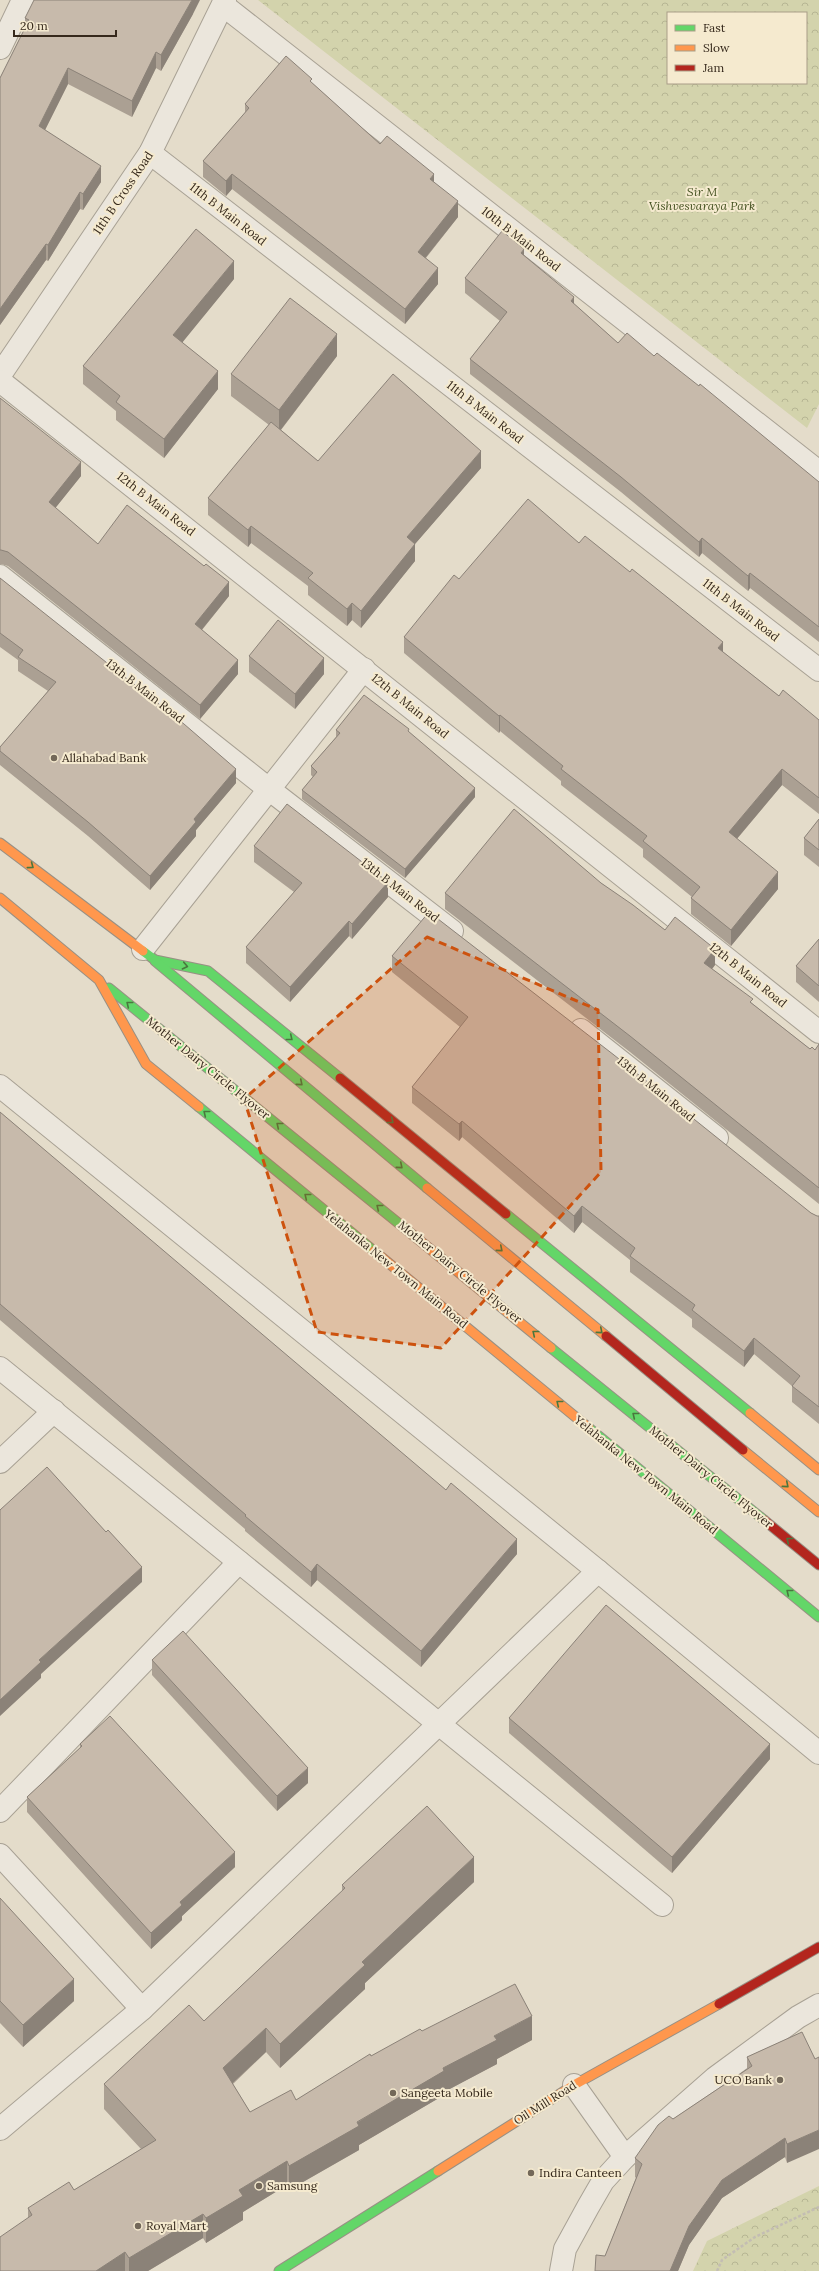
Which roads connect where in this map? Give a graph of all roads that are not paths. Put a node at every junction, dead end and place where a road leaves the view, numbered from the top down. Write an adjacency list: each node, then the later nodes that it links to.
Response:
1 (23, 0): 3 (street)
2 (224, 3): 4 (street, 11th B Cross Road); 7 (street, 10th B Main Road)
3 (0, 48)
4 (150, 153): 5 (street, 11th B Cross Road); 10 (street, 11th B Main Road)
5 (0, 375)
6 (0, 380): 9 (street, 12th B Main Road)
7 (819, 471)
8 (0, 576): 11 (street, 13th B Main Road)
9 (364, 669): 11 (street); 18 (street, 12th B Main Road)
10 (819, 670)
11 (270, 790): 14 (street, 13th B Main Road); 15 (street)
12 (0, 842): 15 (main road, one-way to 15)
13 (0, 898): 16 (main road, Yelahanka New Town Main Road)
14 (471, 945)
15 (149, 955): 24 (main road, one-way to 24); 25 (main road, one-way to 25)
16 (100, 980): 27 (main road, Mother Dairy Circle Flyover, one-way to 16); 29 (main road, Yelahanka New Town Main Road, one-way to 16)
17 (566, 1018): 20 (street, 13th B Main Road)
18 (819, 1032)
19 (0, 1086): 28 (street)
20 (733, 1151)
21 (0, 1368): 22 (street)
22 (54, 1411): 23 (street); 26 (street)
23 (0, 1462)
24 (819, 1470)
25 (819, 1512)
26 (239, 1562): 30 (street); 32 (street)
27 (819, 1565)
28 (598, 1571): 30 (street); 31 (street)
29 (819, 1617)
30 (438, 1724): 34 (street); 37 (street)
31 (819, 1753)
32 (0, 1812)
33 (0, 1855): 37 (street)
34 (662, 1905)
35 (819, 1947): 38 (main road, Oil Mill Road)
36 (819, 2005): 40 (street)
37 (142, 2009): 39 (street)
38 (574, 2085): 40 (street); 41 (main road, Oil Mill Road)
39 (0, 2129)
40 (625, 2157): 42 (street)
41 (279, 2271)
42 (561, 2271)

